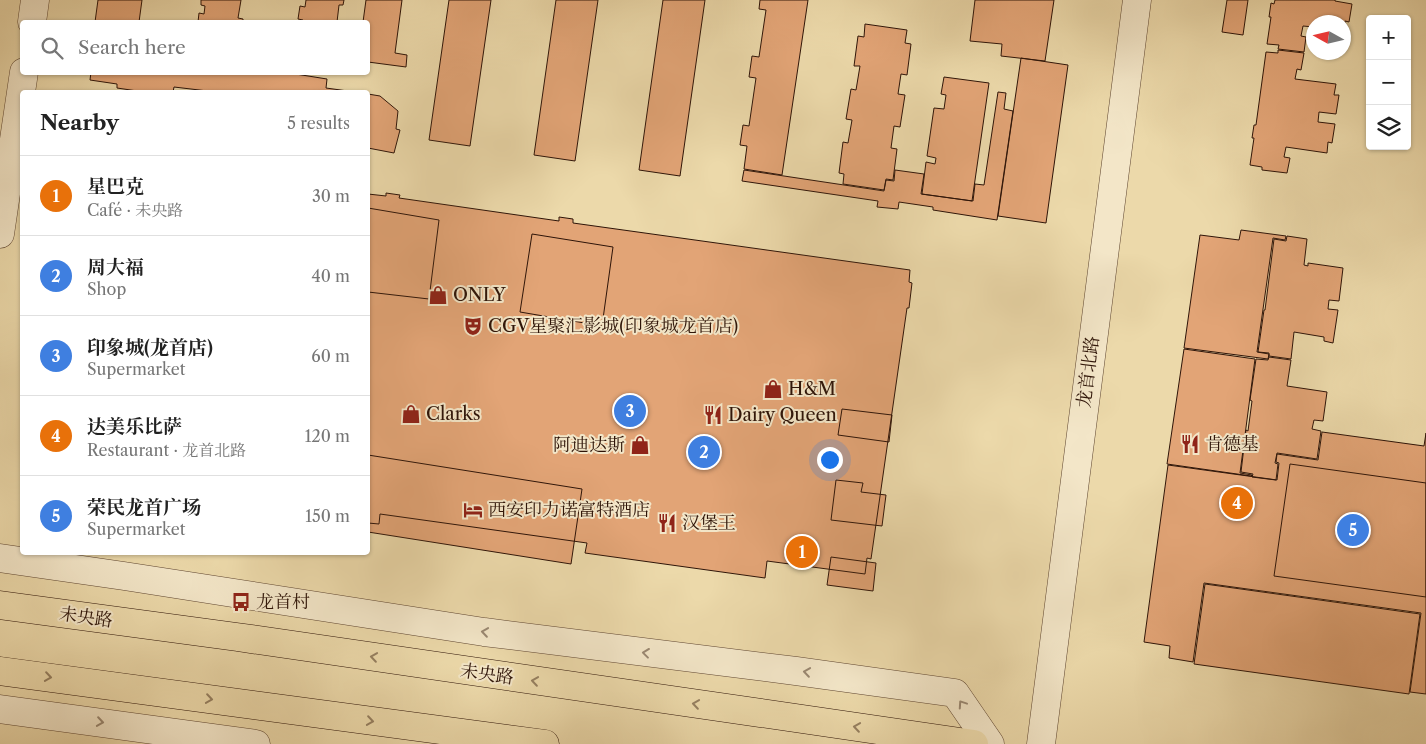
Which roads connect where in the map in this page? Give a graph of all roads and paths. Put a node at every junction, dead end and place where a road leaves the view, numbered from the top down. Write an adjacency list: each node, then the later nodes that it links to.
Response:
1 (35, 0): 3 (street)
2 (1137, 0): 16 (street, 龙首北路)
3 (32, 20)
4 (24, 75): 5 (street)
5 (21, 90)
6 (20, 99): 7 (street)
7 (0, 234)
8 (0, 558): 15 (street, one-way to 8)
9 (0, 606): 14 (main road, 未央路, one-way to 9)
10 (0, 671): 13 (main road, one-way to 13)
11 (0, 708): 12 (street, one-way to 12)
12 (256, 744)
13 (545, 744)
14 (974, 744)
15 (990, 744)
16 (1041, 744)

